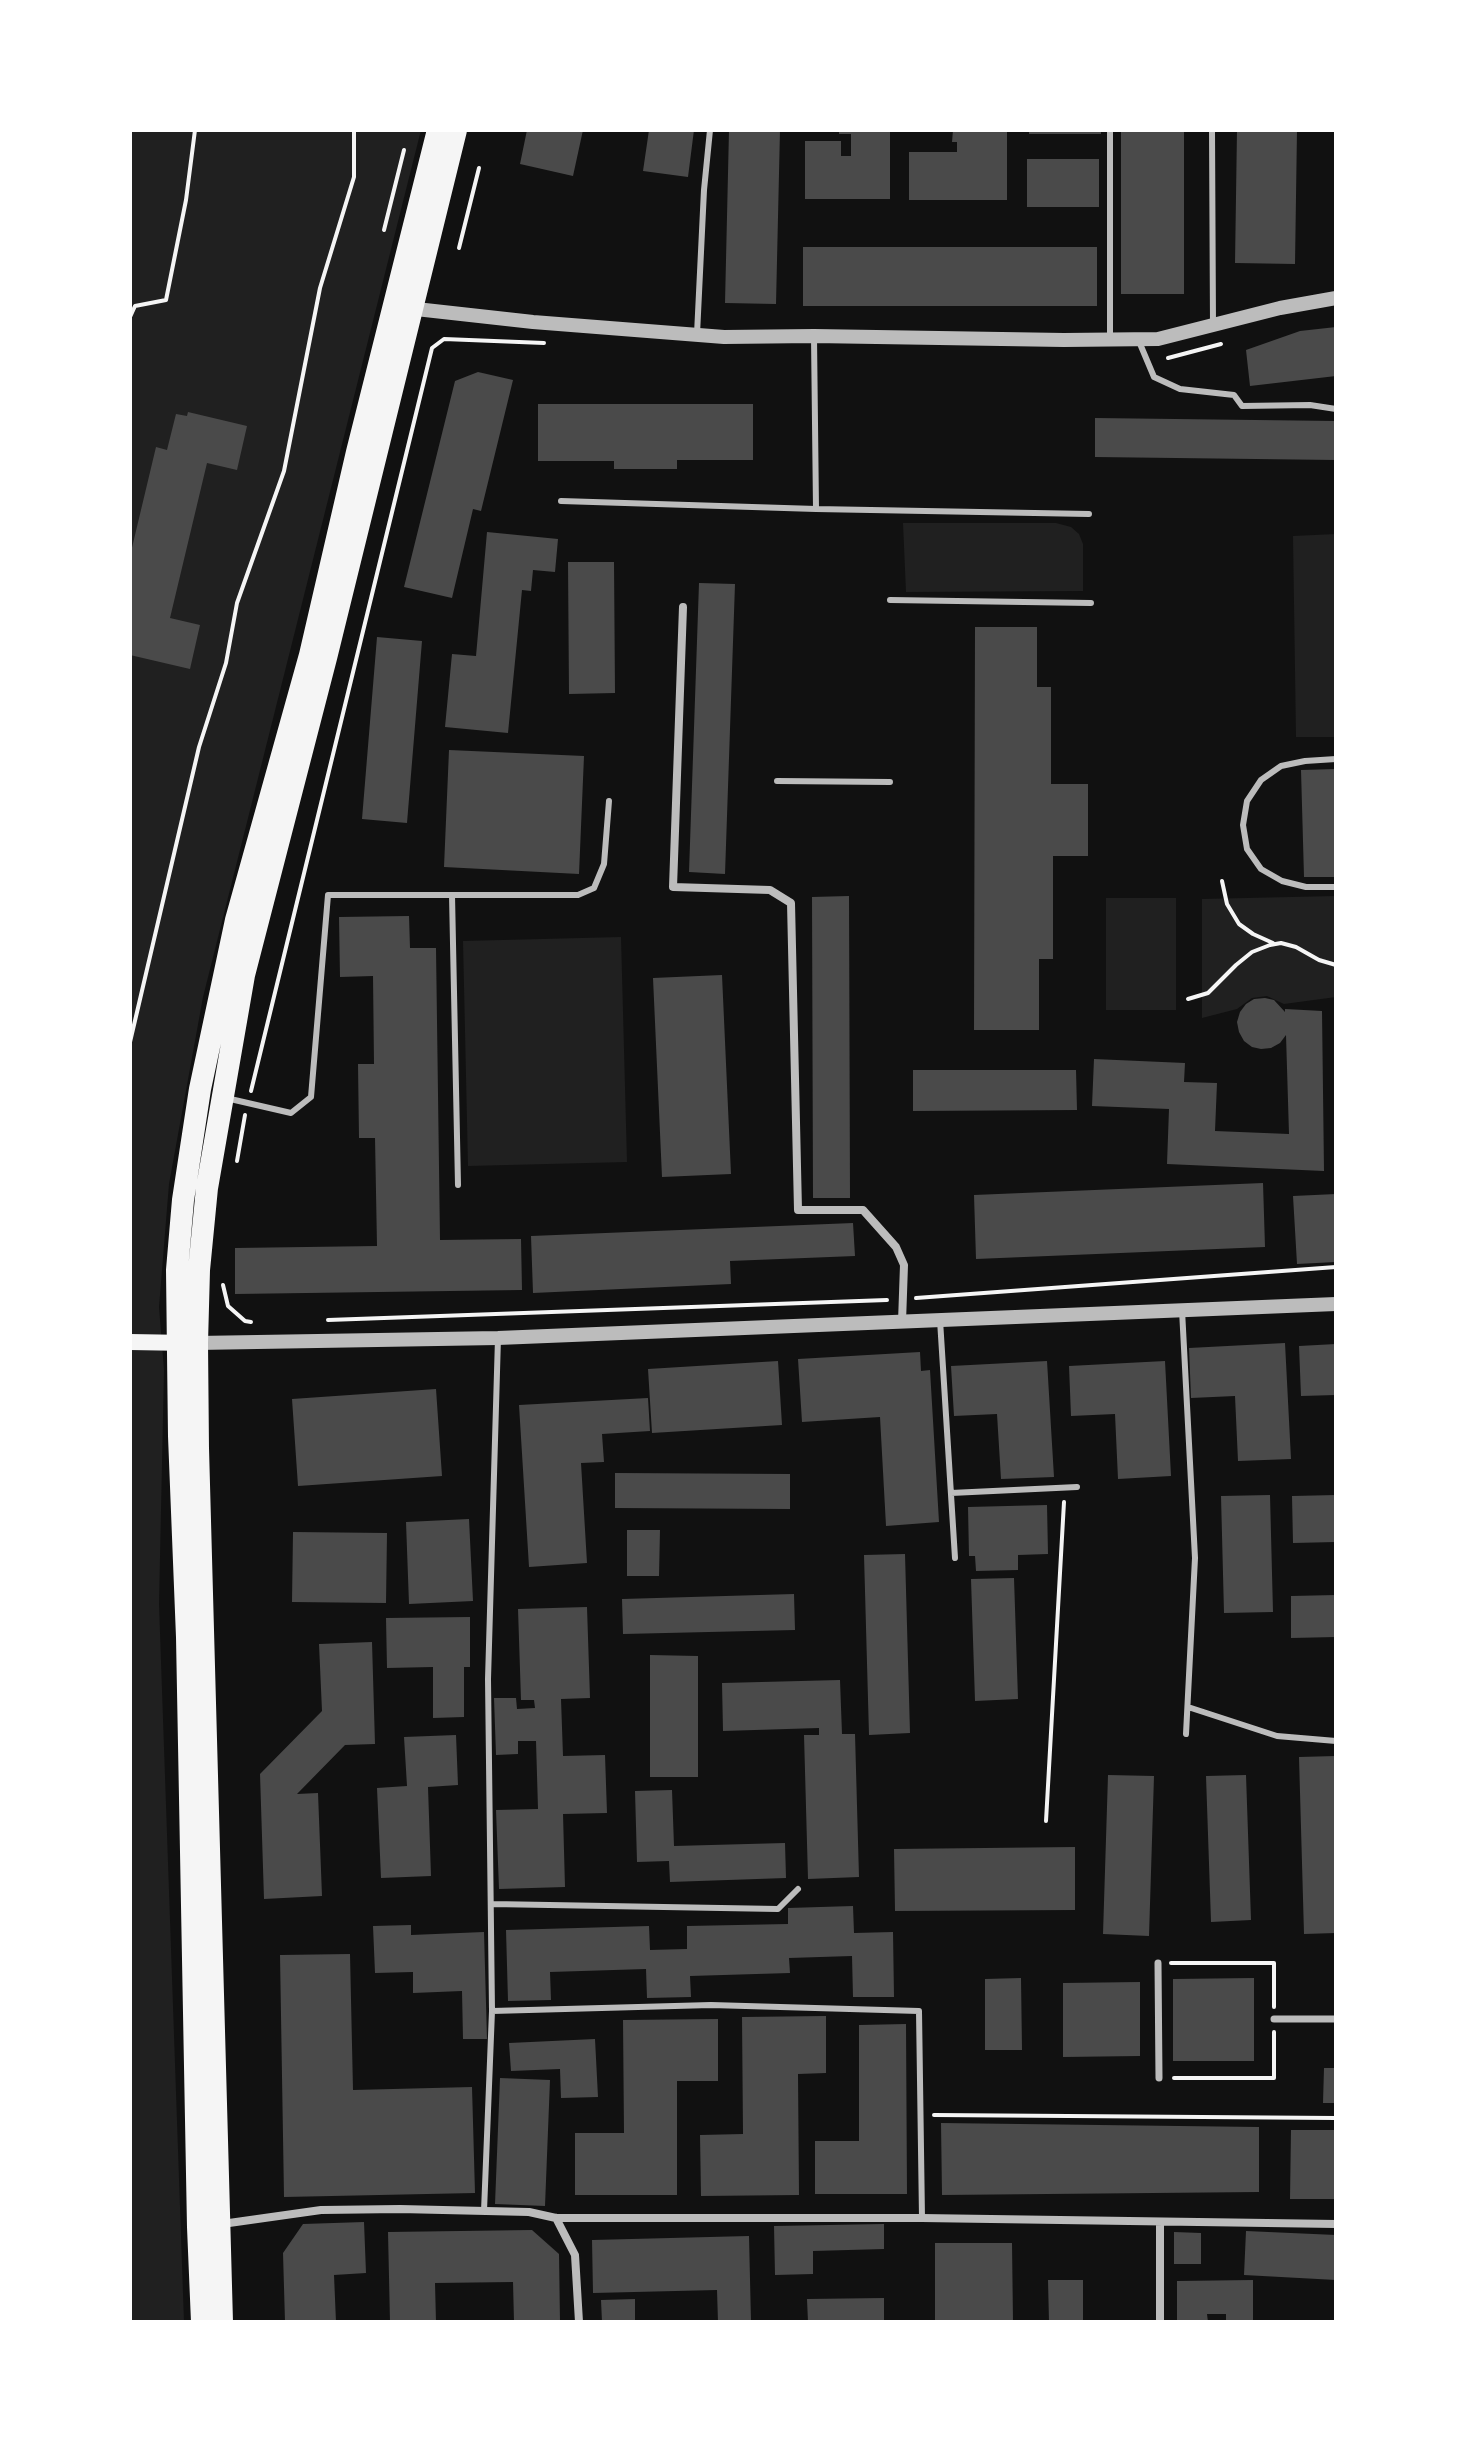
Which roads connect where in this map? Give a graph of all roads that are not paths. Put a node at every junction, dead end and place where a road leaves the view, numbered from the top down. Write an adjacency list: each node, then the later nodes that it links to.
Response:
1 (438, 130): 7 (highway)
2 (456, 130): 7 (highway)
3 (710, 130): 9 (lane)
4 (1110, 130): 12 (lane)
5 (1212, 130): 8 (lane)
6 (1336, 298): 8 (street)
7 (402, 308): 9 (street); 26 (highway); 34 (highway)
8 (1213, 326): 11 (street)
9 (697, 334): 10 (street)
10 (814, 336): 12 (street); 15 (lane)
11 (1138, 339): 12 (street); 13 (lane)
12 (1110, 340)
13 (1336, 409)
14 (561, 501): 15 (lane)
15 (816, 509): 16 (lane)
16 (1089, 514)
17 (890, 600): 18 (lane)
18 (1091, 603)
19 (683, 607): 31 (street)
20 (1336, 759): 24 (lane)
21 (777, 781): 22 (lane)
22 (890, 782)
23 (609, 801): 25 (lane)
24 (1336, 887)
25 (452, 895): 26 (lane); 27 (lane)
26 (222, 1098): 34 (highway)
27 (458, 1185)
28 (1336, 1304): 29 (street)
29 (1182, 1309): 30 (street); 38 (lane)
30 (940, 1320): 31 (street); 36 (lane)
31 (902, 1322): 32 (street)
32 (498, 1338): 34 (street); 42 (lane)
33 (135, 1343): 34 (main road)
34 (187, 1343): 52 (highway); 54 (highway)
35 (1077, 1487): 36 (lane)
36 (951, 1493): 37 (lane)
37 (955, 1558)
38 (1188, 1707): 39 (lane); 40 (lane)
39 (1186, 1734)
40 (1336, 1741)
41 (798, 1889): 42 (lane)
42 (492, 1904): 44 (lane)
43 (1158, 1963): 47 (street)
44 (492, 2011): 48 (lane); 50 (lane)
45 (1274, 2019): 46 (street)
46 (1336, 2019)
47 (1159, 2078)
48 (484, 2211): 49 (street); 52 (street)
49 (556, 2218): 50 (street); 56 (street)
50 (922, 2218): 51 (street)
51 (1160, 2222): 53 (street); 57 (street)
52 (218, 2224): 55 (highway)
53 (1336, 2224)
54 (202, 2322)
55 (222, 2322)
56 (579, 2322)
57 (1160, 2322)

